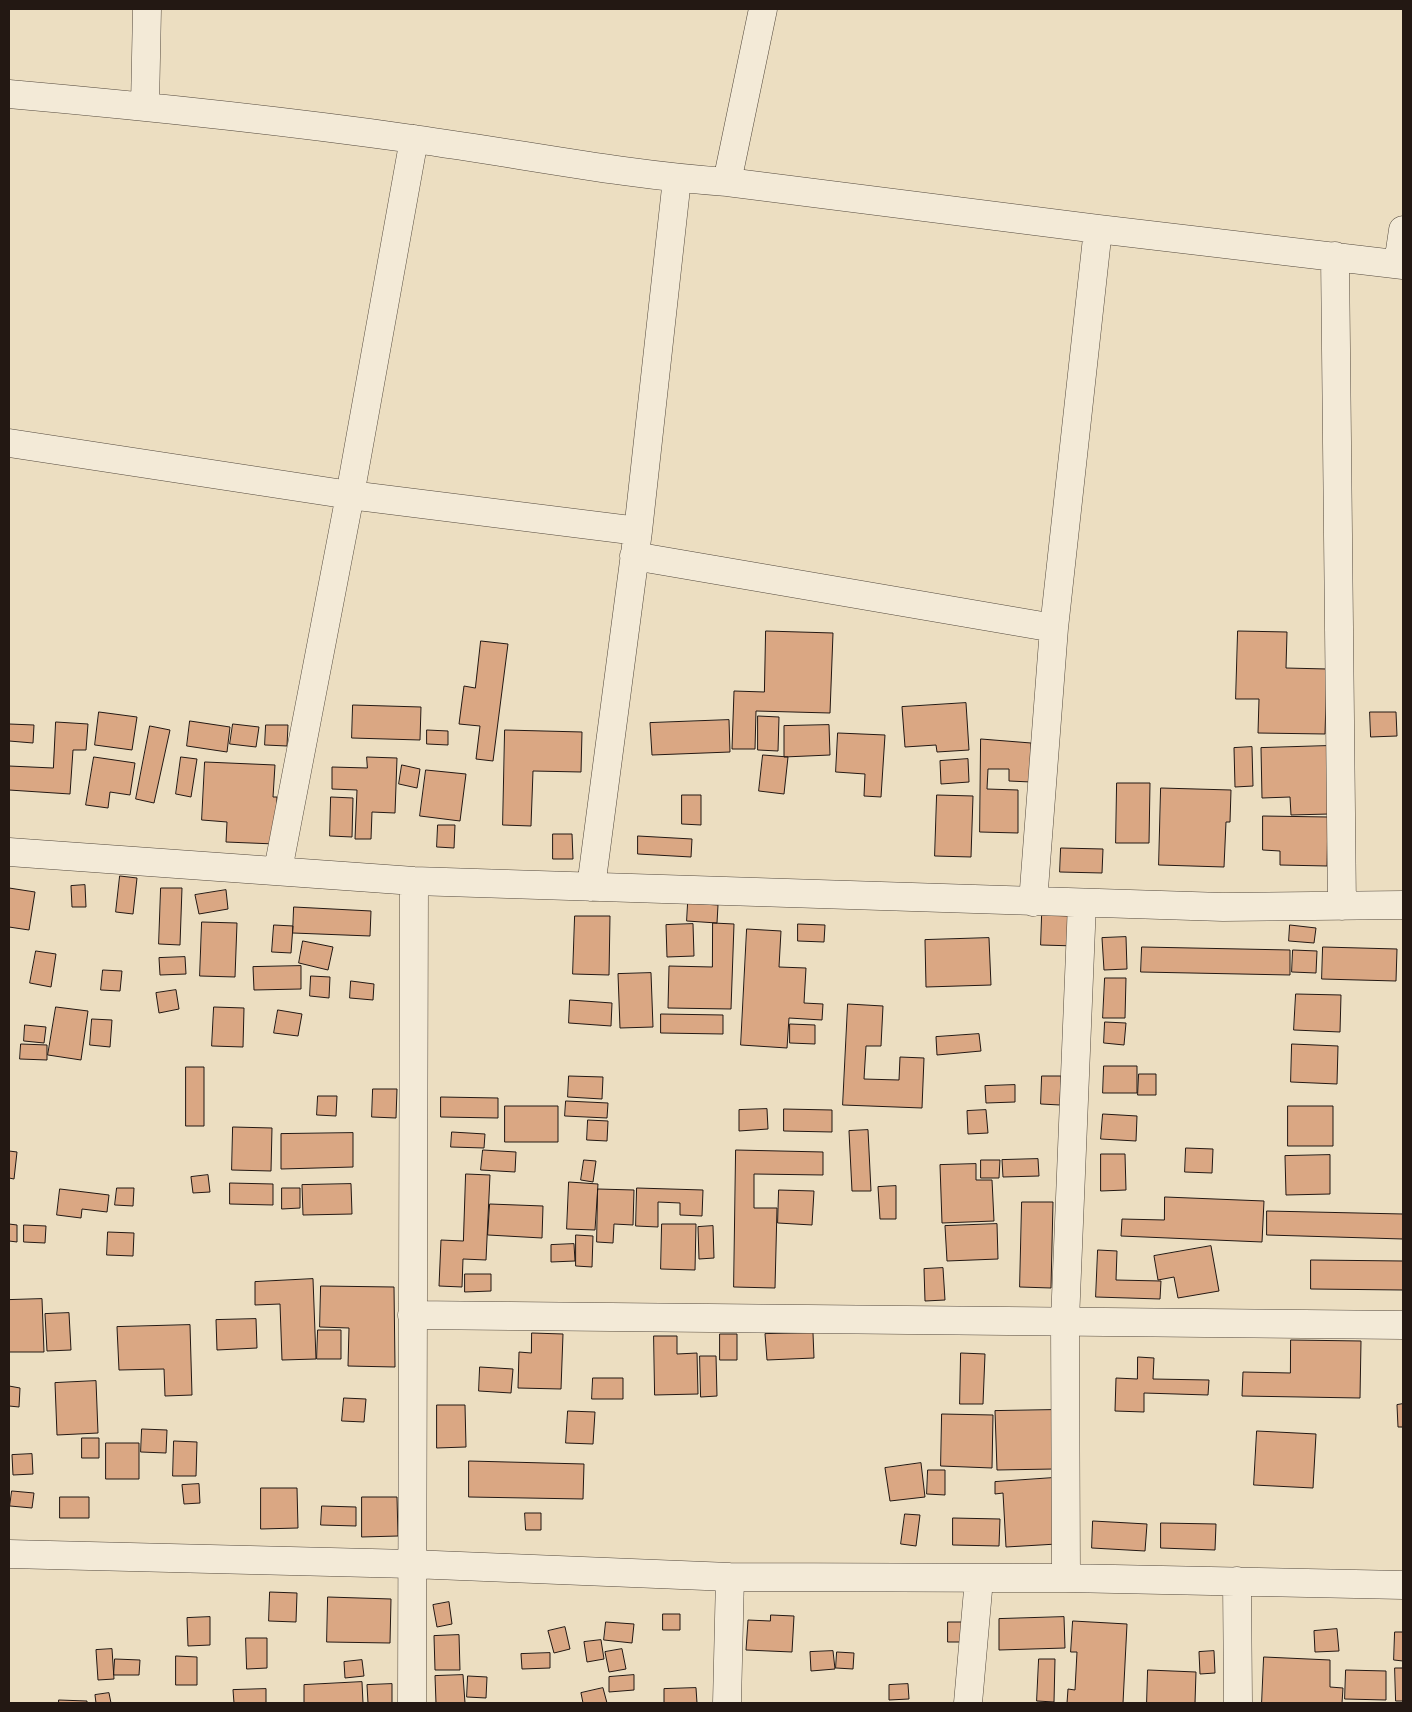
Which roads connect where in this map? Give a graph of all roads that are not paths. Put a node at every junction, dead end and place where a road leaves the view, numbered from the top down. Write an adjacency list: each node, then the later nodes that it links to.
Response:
1 (147, 9): 4 (street)
2 (763, 9): 7 (street)
3 (9, 94): 4 (street)
4 (145, 106): 5 (street)
5 (414, 139): 6 (street); 13 (street)
6 (678, 179): 7 (street); 14 (street)
7 (727, 182): 8 (street)
8 (1098, 229): 10 (street); 15 (street)
9 (1403, 230): 11 (street)
10 (1336, 256): 11 (street); 23 (street)
11 (1401, 264)
12 (9, 443): 13 (street)
13 (350, 495): 14 (street); 17 (street)
14 (636, 544): 15 (street); 19 (street)
15 (1054, 628): 20 (street)
16 (9, 852): 17 (street)
17 (278, 870): 18 (street)
18 (414, 881): 19 (street); 24 (street)
19 (591, 887): 20 (street)
20 (1033, 902): 21 (street)
21 (1082, 903): 23 (street); 25 (street)
22 (1403, 905): 23 (street)
23 (1342, 906)
24 (412, 1314): 25 (street); 28 (street)
25 (1064, 1321): 26 (street); 31 (street)
26 (1403, 1325)
27 (9, 1554): 28 (street)
28 (411, 1564): 29 (street); 34 (street)
29 (730, 1577): 30 (street); 35 (street)
30 (979, 1578): 31 (street); 36 (street)
31 (1066, 1578): 32 (street)
32 (1237, 1581): 33 (street); 37 (street)
33 (1403, 1585)
34 (412, 1703)
35 (727, 1703)
36 (968, 1703)
37 (1238, 1703)

